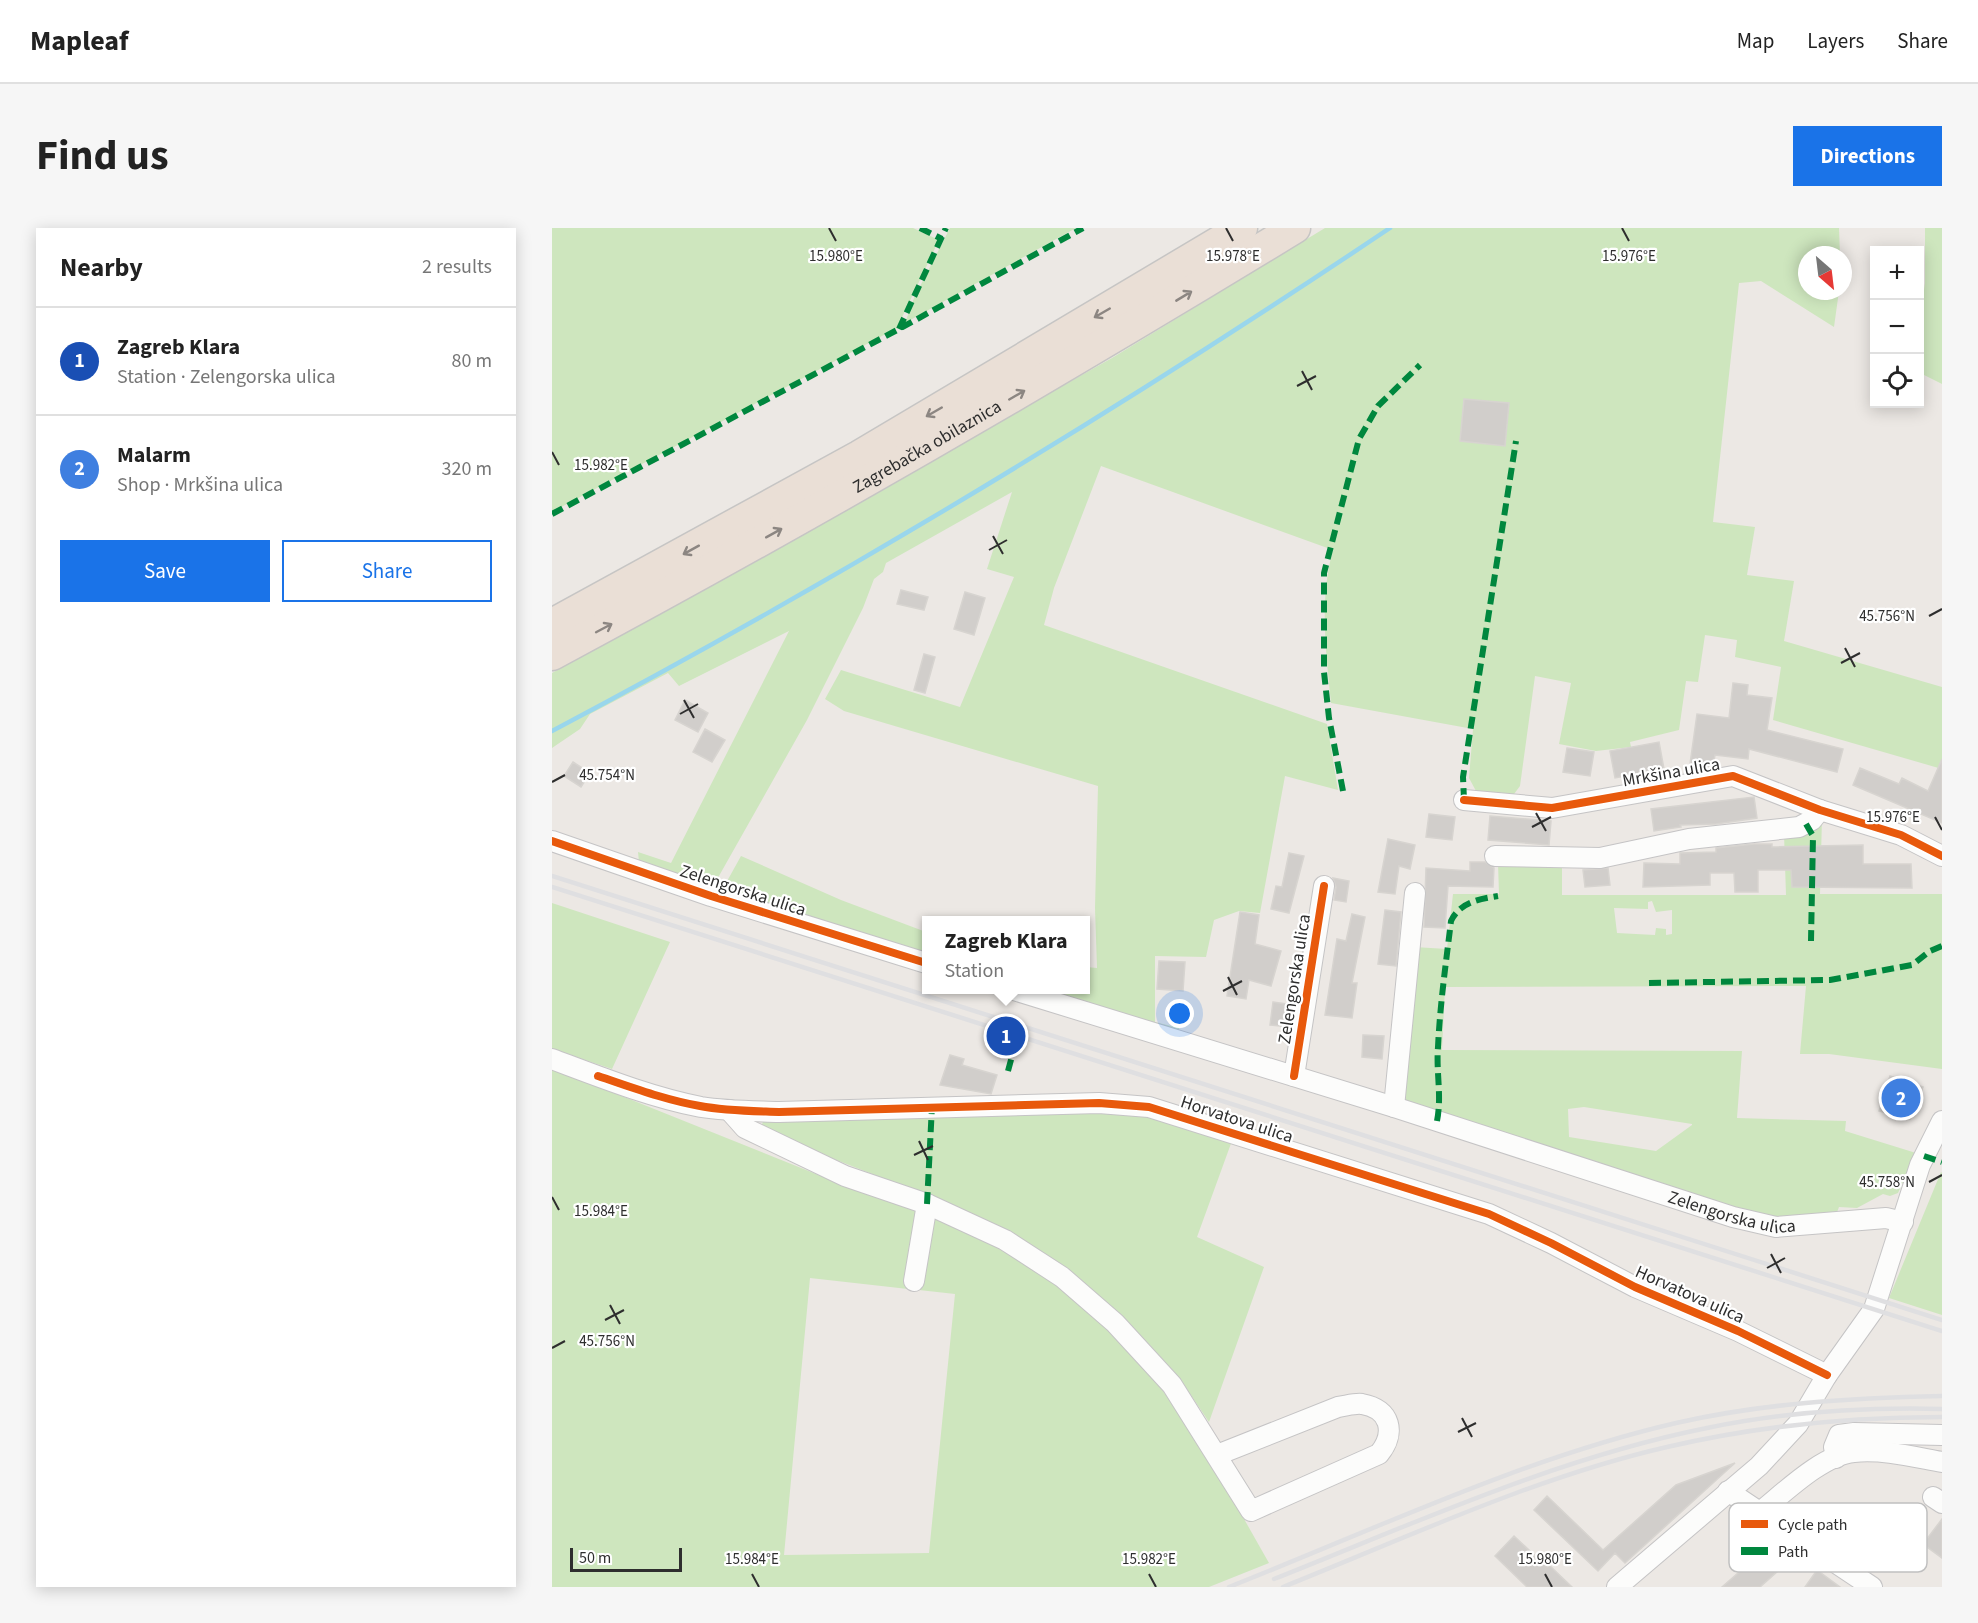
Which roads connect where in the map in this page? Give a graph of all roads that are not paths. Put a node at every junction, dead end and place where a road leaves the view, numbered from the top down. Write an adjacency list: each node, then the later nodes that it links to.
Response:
1 (1242, 228): 3 (highway, Zagrebačka obilaznica, one-way to 3)
2 (1295, 228): 4 (highway, Zagrebačka obilaznica, one-way to 2)
3 (552, 624)
4 (552, 655)
5 (1464, 800): 6 (street, Mrkšina ulica)
6 (1820, 810): 8 (street); 9 (street, Mrkšina ulica)
7 (552, 841): 12 (street, Zelengorska ulica)
8 (1495, 856)
9 (1942, 856)
10 (1324, 886): 15 (street, Zelengorska ulica)
11 (1415, 893): 16 (street)
12 (922, 961)
13 (1027, 994): 15 (street, Zelengorska ulica)
14 (552, 1059): 17 (street, Horvatova ulica)
15 (1294, 1076): 16 (street, Zelengorska ulica)
16 (1394, 1107): 20 (street, Zelengorska ulica)
17 (729, 1110): 19 (street); 22 (street, Horvatova ulica)
18 (1942, 1121): 20 (street)
19 (927, 1204): 21 (street); 24 (street)
20 (1903, 1222): 22 (street)
21 (914, 1281)
22 (1827, 1375): 27 (street)
23 (1942, 1435): 25 (street)
24 (1217, 1455): 24 (street)
25 (1836, 1458): 26 (street); 29 (street)
26 (1942, 1462)
27 (1728, 1491): 28 (street); 31 (street)
28 (1746, 1503)
29 (1772, 1503)
30 (1850, 1572): 32 (street)
31 (1617, 1587)
32 (1872, 1587)

